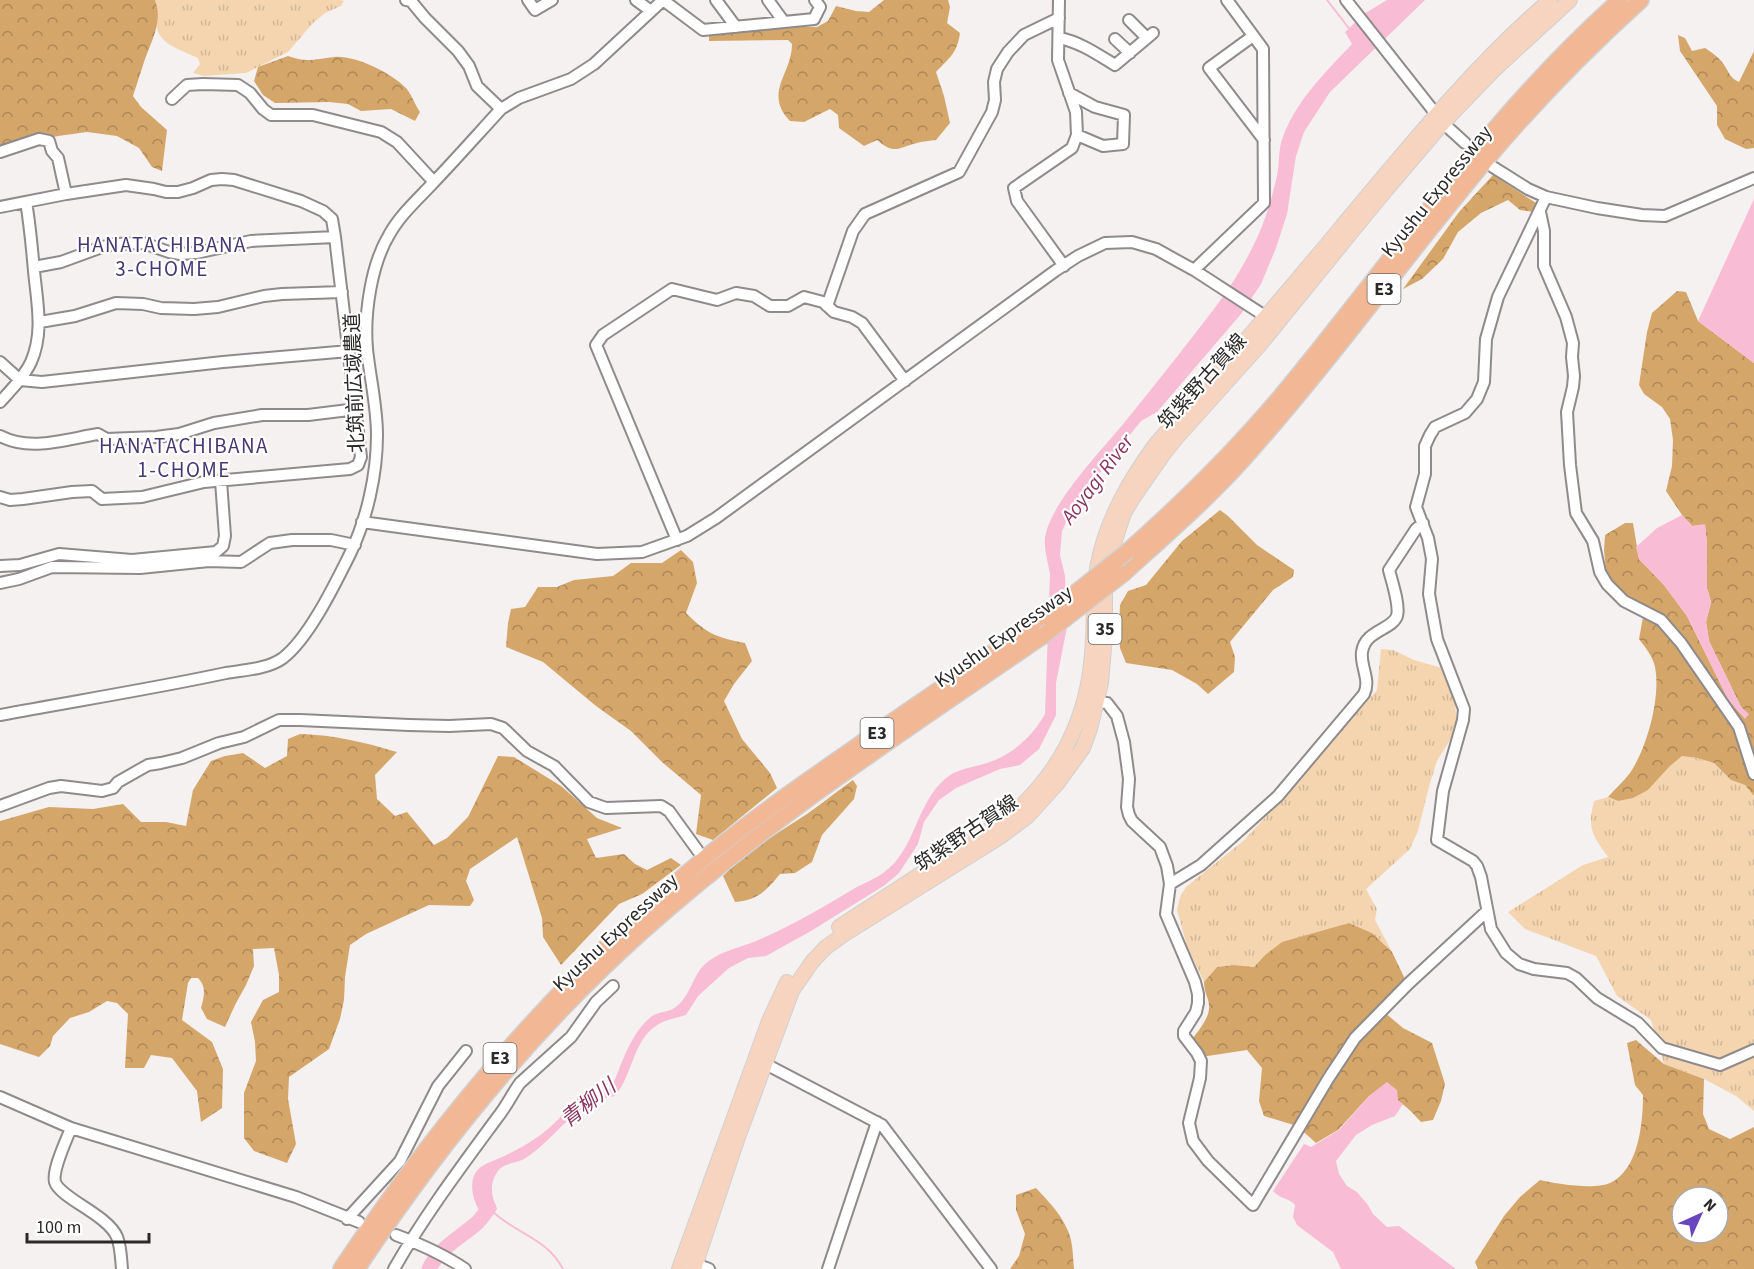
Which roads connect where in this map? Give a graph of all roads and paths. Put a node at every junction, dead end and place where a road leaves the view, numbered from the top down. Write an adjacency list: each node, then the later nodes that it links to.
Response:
1 (406, 0): 27 (street)
2 (528, 0): 3 (street)
3 (552, 0)
4 (636, 0): 16 (street)
5 (663, 0): 16 (street, 北筑前広域農道); 20 (street)
6 (716, 0): 20 (street)
7 (768, 0): 19 (street)
8 (814, 0): 19 (street)
9 (1059, 0): 17 (street)
10 (1227, 0): 21 (street)
11 (1346, 0): 28 (street)
12 (1550, 0): 28 (main road, 筑紫野古賀線 / 35)
13 (1570, 0): 28 (main road, 筑紫野古賀線 / 35)
14 (1620, 0): 70 (highway, Kyushu Expressway / E3, bridge)
15 (1641, 0): 70 (highway, Kyushu Expressway / E3, bridge)
16 (651, 12): 27 (street, 北筑前広域農道)
17 (1059, 18): 22 (street); 46 (street)
18 (1130, 20): 24 (street)
19 (784, 22): 20 (street)
20 (736, 27)
21 (1253, 36): 30 (street); 30 (street)
22 (1059, 38): 24 (street); 25 (street)
23 (1115, 39): 24 (street)
24 (1130, 53)
25 (1069, 93): 29 (street); 29 (street)
26 (172, 99): 35 (street)
27 (501, 109): 35 (street, 北筑前広域農道)
28 (1440, 119): 31 (street); 47 (main road, 筑紫野古賀線 / 35)
29 (1077, 135): 42 (street)
30 (1264, 140): 44 (street)
31 (1465, 143)
32 (0, 153): 36 (street)
33 (1493, 167): 37 (street)
34 (1754, 178): 37 (street)
35 (434, 182): 58 (street, 北筑前広域農道)
36 (66, 195): 38 (street); 41 (street)
37 (1546, 197): 40 (street)
38 (26, 202): 39 (street); 43 (street)
39 (0, 207)
40 (1540, 212): 59 (street); 68 (street)
41 (335, 237): 43 (street); 45 (street)
42 (1064, 266): 44 (street); 52 (street)
43 (34, 267): 48 (street)
44 (1194, 270): 47 (street)
45 (342, 292): 48 (street); 49 (street)
46 (827, 306): 52 (street); 60 (street)
47 (1272, 320): 66 (main road, 筑紫野古賀線 / 35); 77 (main road, 筑紫野古賀線 / 35)
48 (40, 322): 51 (street)
49 (349, 351): 51 (street); 54 (street)
50 (0, 362): 51 (street)
51 (20, 380): 53 (street)
52 (904, 381): 60 (street)
53 (0, 402)
54 (357, 409): 55 (street); 56 (street)
55 (0, 436)
56 (221, 482): 57 (street); 62 (street)
57 (0, 496)
58 (362, 522): 60 (street); 61 (street, 北筑前広域農道)
59 (1423, 523): 72 (street); 73 (street)
60 (676, 540)
61 (355, 544): 64 (street); 67 (street, 北筑前広域農道)
62 (26, 564): 63 (street); 64 (street)
63 (0, 566)
64 (32, 574): 65 (street)
65 (0, 583)
66 (1098, 702): 72 (street); 77 (main road, 筑紫野古賀線 / 35)
67 (0, 715)
68 (1754, 774)
69 (0, 806): 70 (street)
70 (711, 856): 71 (highway, Kyushu Expressway / E3)
71 (693, 878): 87 (highway, Kyushu Expressway / E3); 88 (highway, Kyushu Expressway / E3)
72 (1170, 885): 73 (street)
73 (1486, 912): 75 (street)
74 (613, 986): 84 (street)
75 (1754, 1050)
76 (466, 1051): 81 (street)
77 (760, 1062): 79 (street); 85 (main road, 筑紫野古賀線 / 35)
78 (0, 1097): 80 (street)
79 (877, 1122): 91 (street); 92 (street)
80 (71, 1128): 81 (street); 86 (street)
81 (347, 1219): 82 (street)
82 (359, 1222)
83 (396, 1235): 84 (street)
84 (410, 1241): 89 (street); 90 (street)
85 (692, 1266)
86 (122, 1269)
87 (341, 1269)
88 (357, 1269)
89 (394, 1269)
90 (465, 1269)
91 (828, 1269)
92 (991, 1269)

